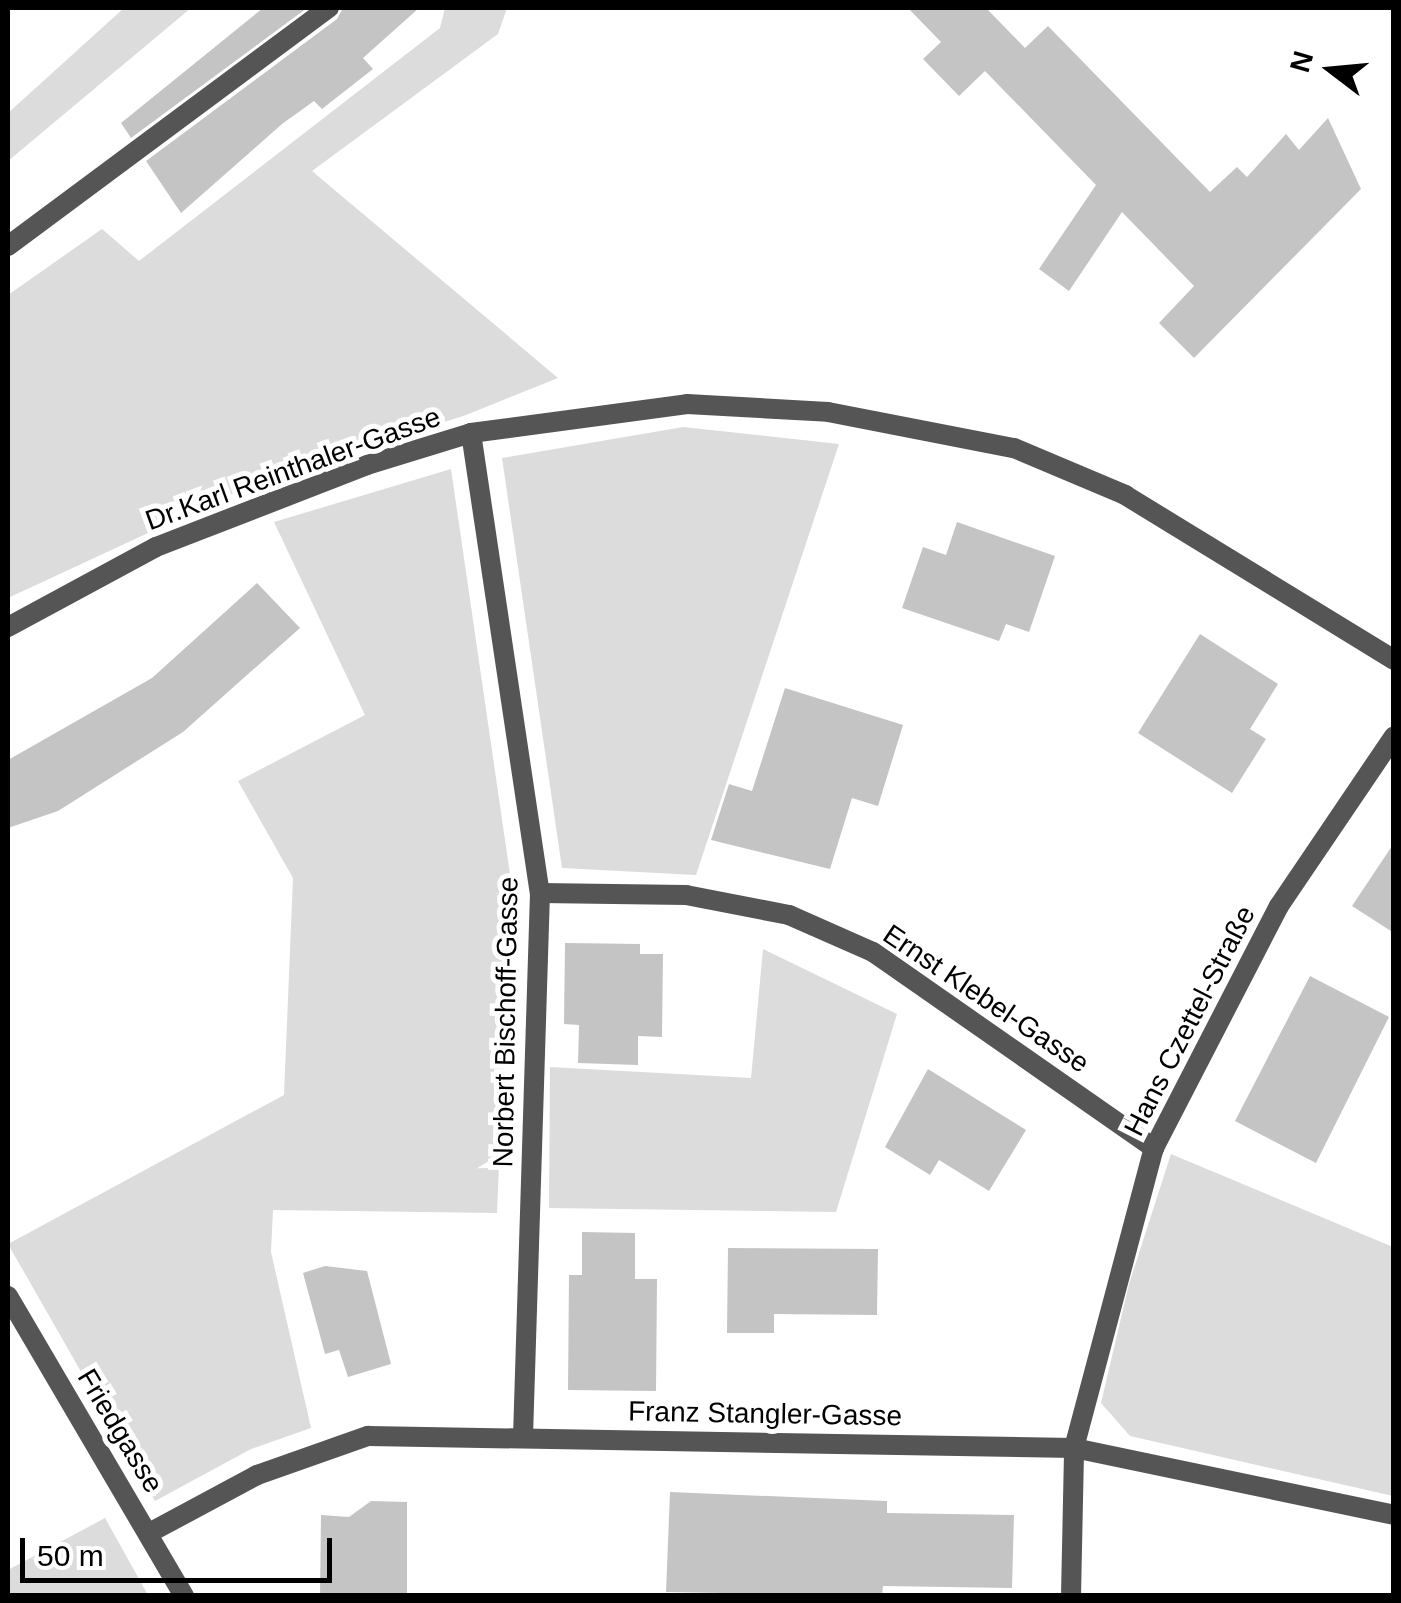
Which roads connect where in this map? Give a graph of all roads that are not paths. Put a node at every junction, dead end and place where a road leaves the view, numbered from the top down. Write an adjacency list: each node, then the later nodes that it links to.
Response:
1 (329, 8): 2 (street)
2 (8, 246)
3 (470, 434): 4 (street, Dr.Karl Reinthaler-Gasse); 5 (street, Dr.Karl Reinthaler-Gasse); 7 (street, Norbert Bischoff-Gasse)
4 (8, 627)
5 (1394, 660)
6 (1394, 736): 8 (street, Hans Czettel-Straße)
7 (540, 893): 8 (street, Ernst Klebel-Gasse); 10 (street, Norbert Bischoff-Gasse)
8 (1154, 1148): 11 (street, Hans Czettel-Straße)
9 (10, 1306): 13 (street, Friedgasse)
10 (522, 1436): 11 (street, Franz Stangler-Gasse); 13 (street, Franz Stangler-Gasse)
11 (1074, 1448): 12 (street, Franz Stangler-Gasse); 15 (street, Hans Czettel-Straße)
12 (1394, 1516)
13 (149, 1533): 14 (street, Friedgasse)
14 (184, 1596)
15 (1072, 1596)

